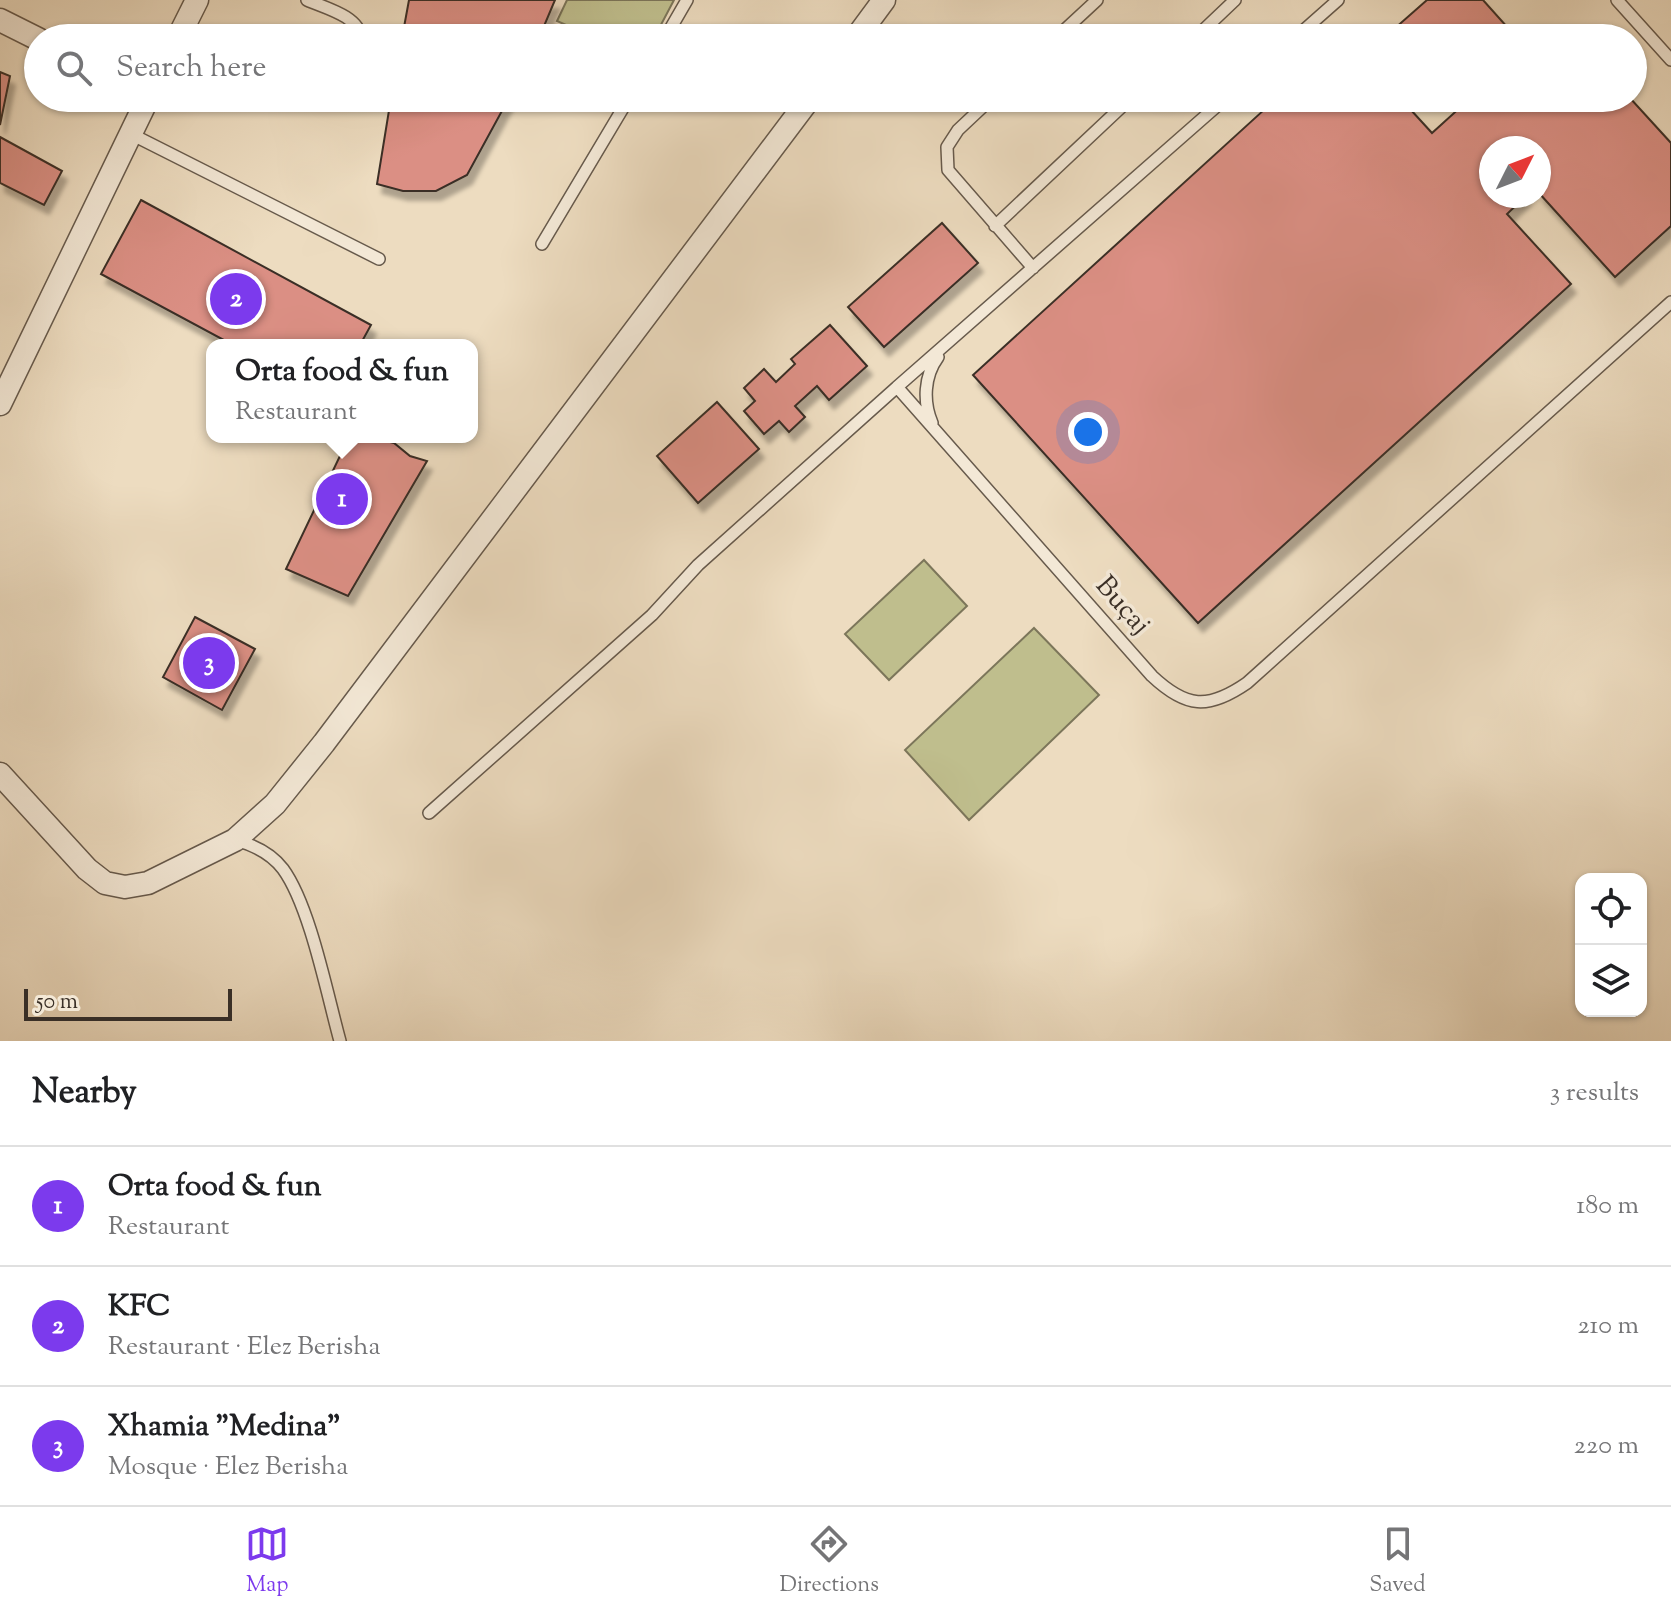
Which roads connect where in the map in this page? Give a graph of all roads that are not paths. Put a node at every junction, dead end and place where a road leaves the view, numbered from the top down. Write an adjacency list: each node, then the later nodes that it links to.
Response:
1 (197, 0): 10 (street)
2 (307, 0): 11 (lane)
3 (687, 0): 12 (lane)
4 (884, 0): 13 (street)
5 (1097, 0): 14 (lane)
6 (1235, 0): 15 (lane)
7 (1338, 0): 16 (lane)
8 (1617, 0): 17 (lane)
9 (0, 20): 18 (street)
10 (185, 24)
11 (355, 24)
12 (673, 24)
13 (866, 24)
14 (1071, 24)
15 (1210, 24)
16 (1311, 24)
17 (1639, 24)
18 (24, 32)
19 (1647, 33): 20 (lane)
20 (1671, 60)
21 (141, 112): 27 (street)
22 (621, 112): 29 (lane)
23 (799, 112): 39 (street)
24 (977, 112): 28 (lane)
25 (1116, 112): 28 (lane)
26 (1210, 112): 31 (lane)
27 (131, 134): 30 (lane); 35 (street)
28 (995, 226): 31 (lane)
29 (542, 244)
30 (379, 259)
31 (1033, 268): 33 (lane)
32 (1671, 302): 36 (lane, Buçaj)
33 (948, 343): 34 (lane); 36 (lane)
34 (897, 387): 36 (lane, Buçaj); 38 (lane)
35 (0, 404)
36 (935, 430)
37 (0, 774): 39 (street)
38 (429, 813)
39 (235, 840): 40 (lane)
40 (340, 1041)

